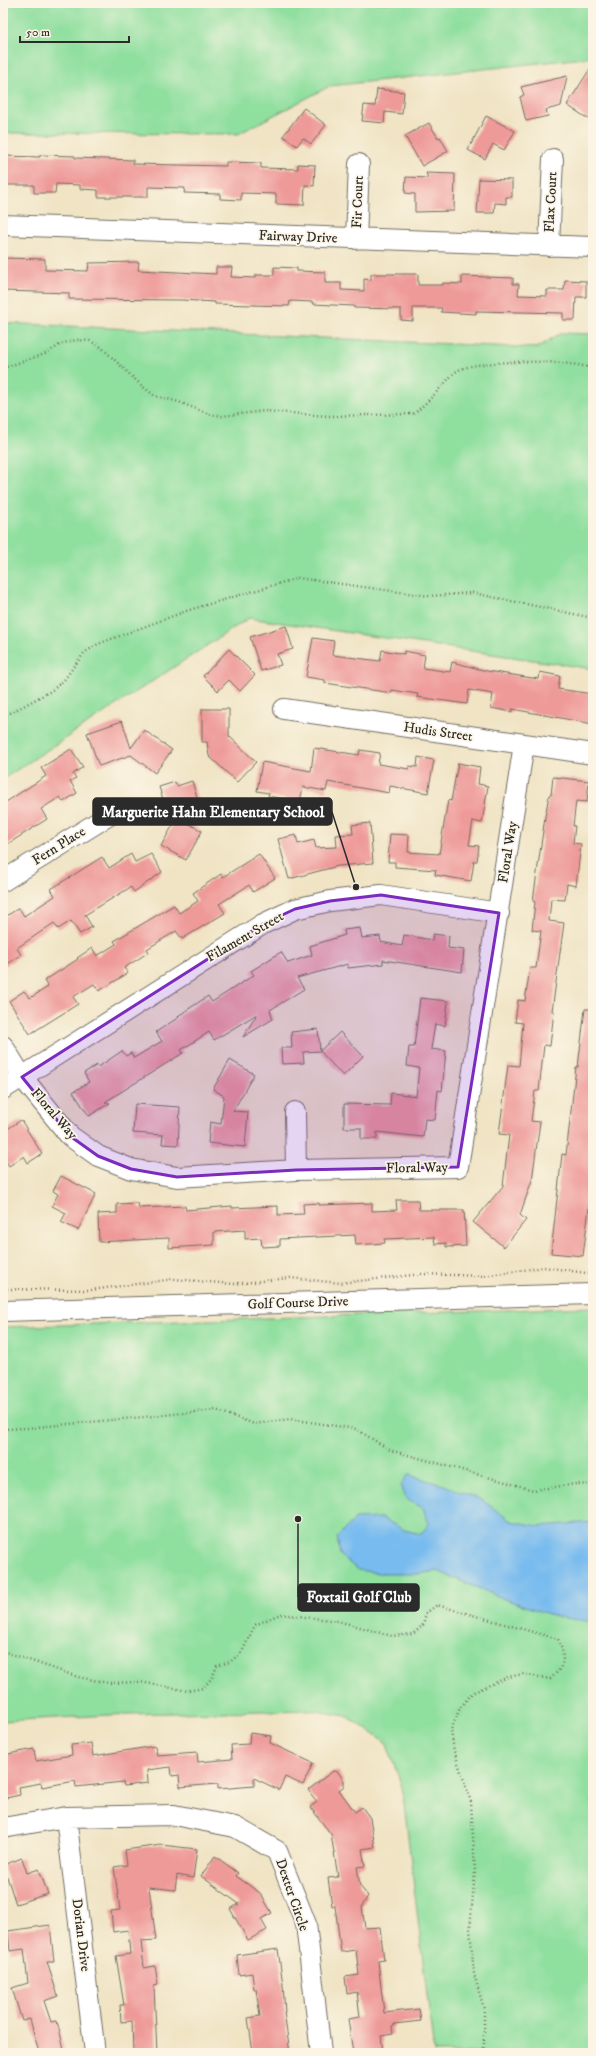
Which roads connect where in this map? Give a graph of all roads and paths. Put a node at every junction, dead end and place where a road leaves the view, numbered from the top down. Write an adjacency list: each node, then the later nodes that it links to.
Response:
1 (553, 159): 5 (street, Flax Court)
2 (359, 164): 4 (street, Fir Court)
3 (3, 225): 4 (street, Fairway Drive)
4 (356, 239): 5 (street, Fairway Drive)
5 (549, 246): 6 (street, Fairway Drive)
6 (593, 248)
7 (3, 368): 8 (path)
8 (593, 369)
9 (593, 618): 11 (path)
10 (284, 709): 12 (street, Hudis Street)
11 (3, 717)
12 (524, 744): 13 (street, Hudis Street); 16 (street, Floral Way)
13 (593, 754)
14 (116, 811): 15 (street, Fern Place)
15 (3, 881)
16 (499, 913): 18 (street, Filament Street); 21 (street, Floral Way)
17 (3, 1046): 18 (street, Floral Way)
18 (22, 1077): 19 (street, Filament Street); 21 (street, Floral Way)
19 (3, 1089)
20 (295, 1112): 21 (street)
21 (296, 1170)
22 (593, 1274): 23 (path)
23 (3, 1289)
24 (593, 1294): 25 (street, Golf Course Drive)
25 (3, 1311)
26 (3, 1429): 27 (path)
27 (593, 1485)
28 (3, 1651): 37 (path)
29 (66, 1817): 30 (street, Dexter Circle); 35 (street, Dorian Drive); 36 (street, Dexter Circle)
30 (3, 1828)
31 (593, 1866): 32 (path)
32 (593, 1899)
33 (593, 1970): 34 (path)
34 (593, 2015)
35 (95, 2053)
36 (321, 2053)
37 (484, 2053)

